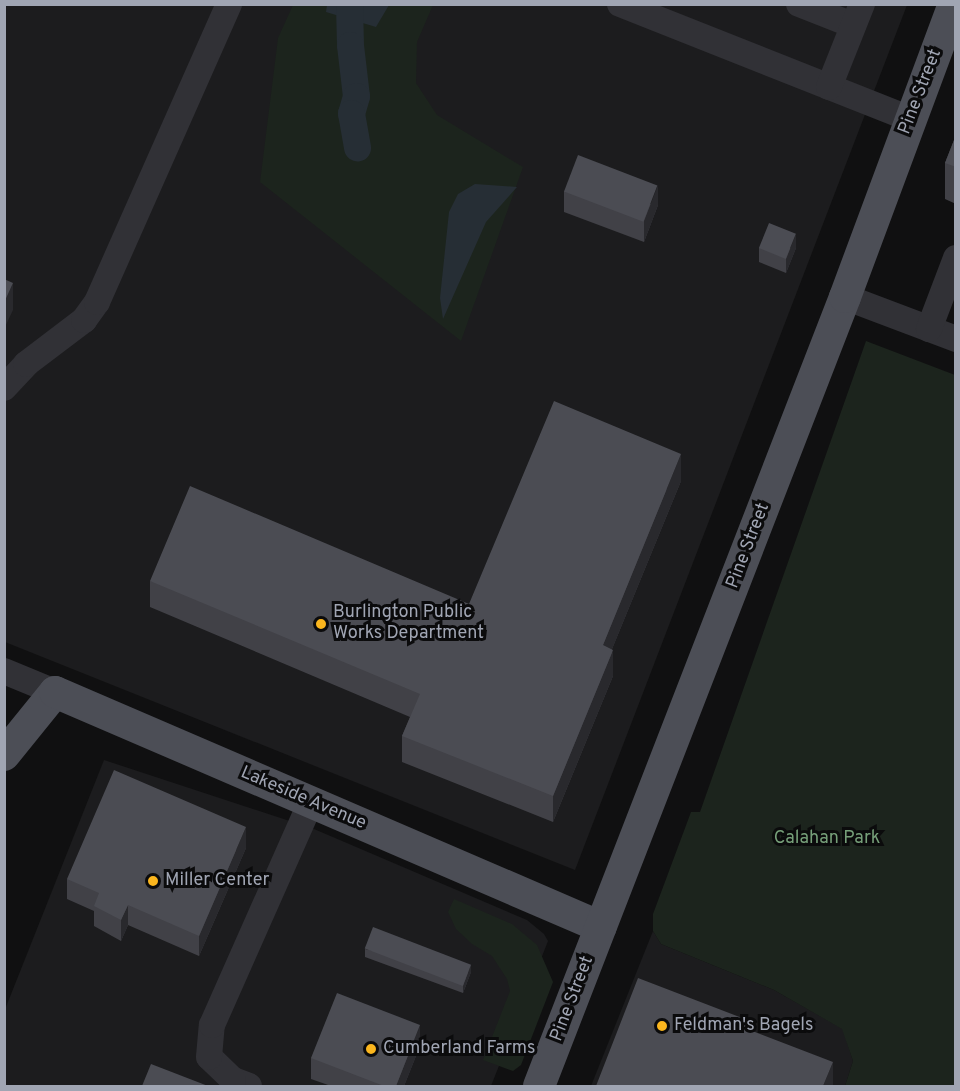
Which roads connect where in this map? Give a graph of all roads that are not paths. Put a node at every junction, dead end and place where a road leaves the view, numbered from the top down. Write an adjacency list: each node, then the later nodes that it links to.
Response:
1 (229, 4): 12 (street)
2 (620, 4): 6 (street)
3 (954, 4): 7 (main road, Pine Street)
4 (804, 5): 5 (street)
5 (857, 15): 6 (street)
6 (829, 87): 7 (street)
7 (911, 118): 9 (main road, Pine Street)
8 (956, 258): 10 (street)
9 (845, 297): 10 (street); 17 (main road, Pine Street)
10 (929, 329): 11 (street)
11 (956, 339)
12 (4, 388)
13 (4, 671): 14 (street, Lakeside Avenue)
14 (55, 692): 15 (main road); 16 (main road, Lakeside Avenue)
15 (4, 755)
16 (311, 802): 17 (main road, Lakeside Avenue); 18 (street)
17 (601, 927): 19 (main road, Pine Street)
18 (249, 1086)
19 (539, 1086)

